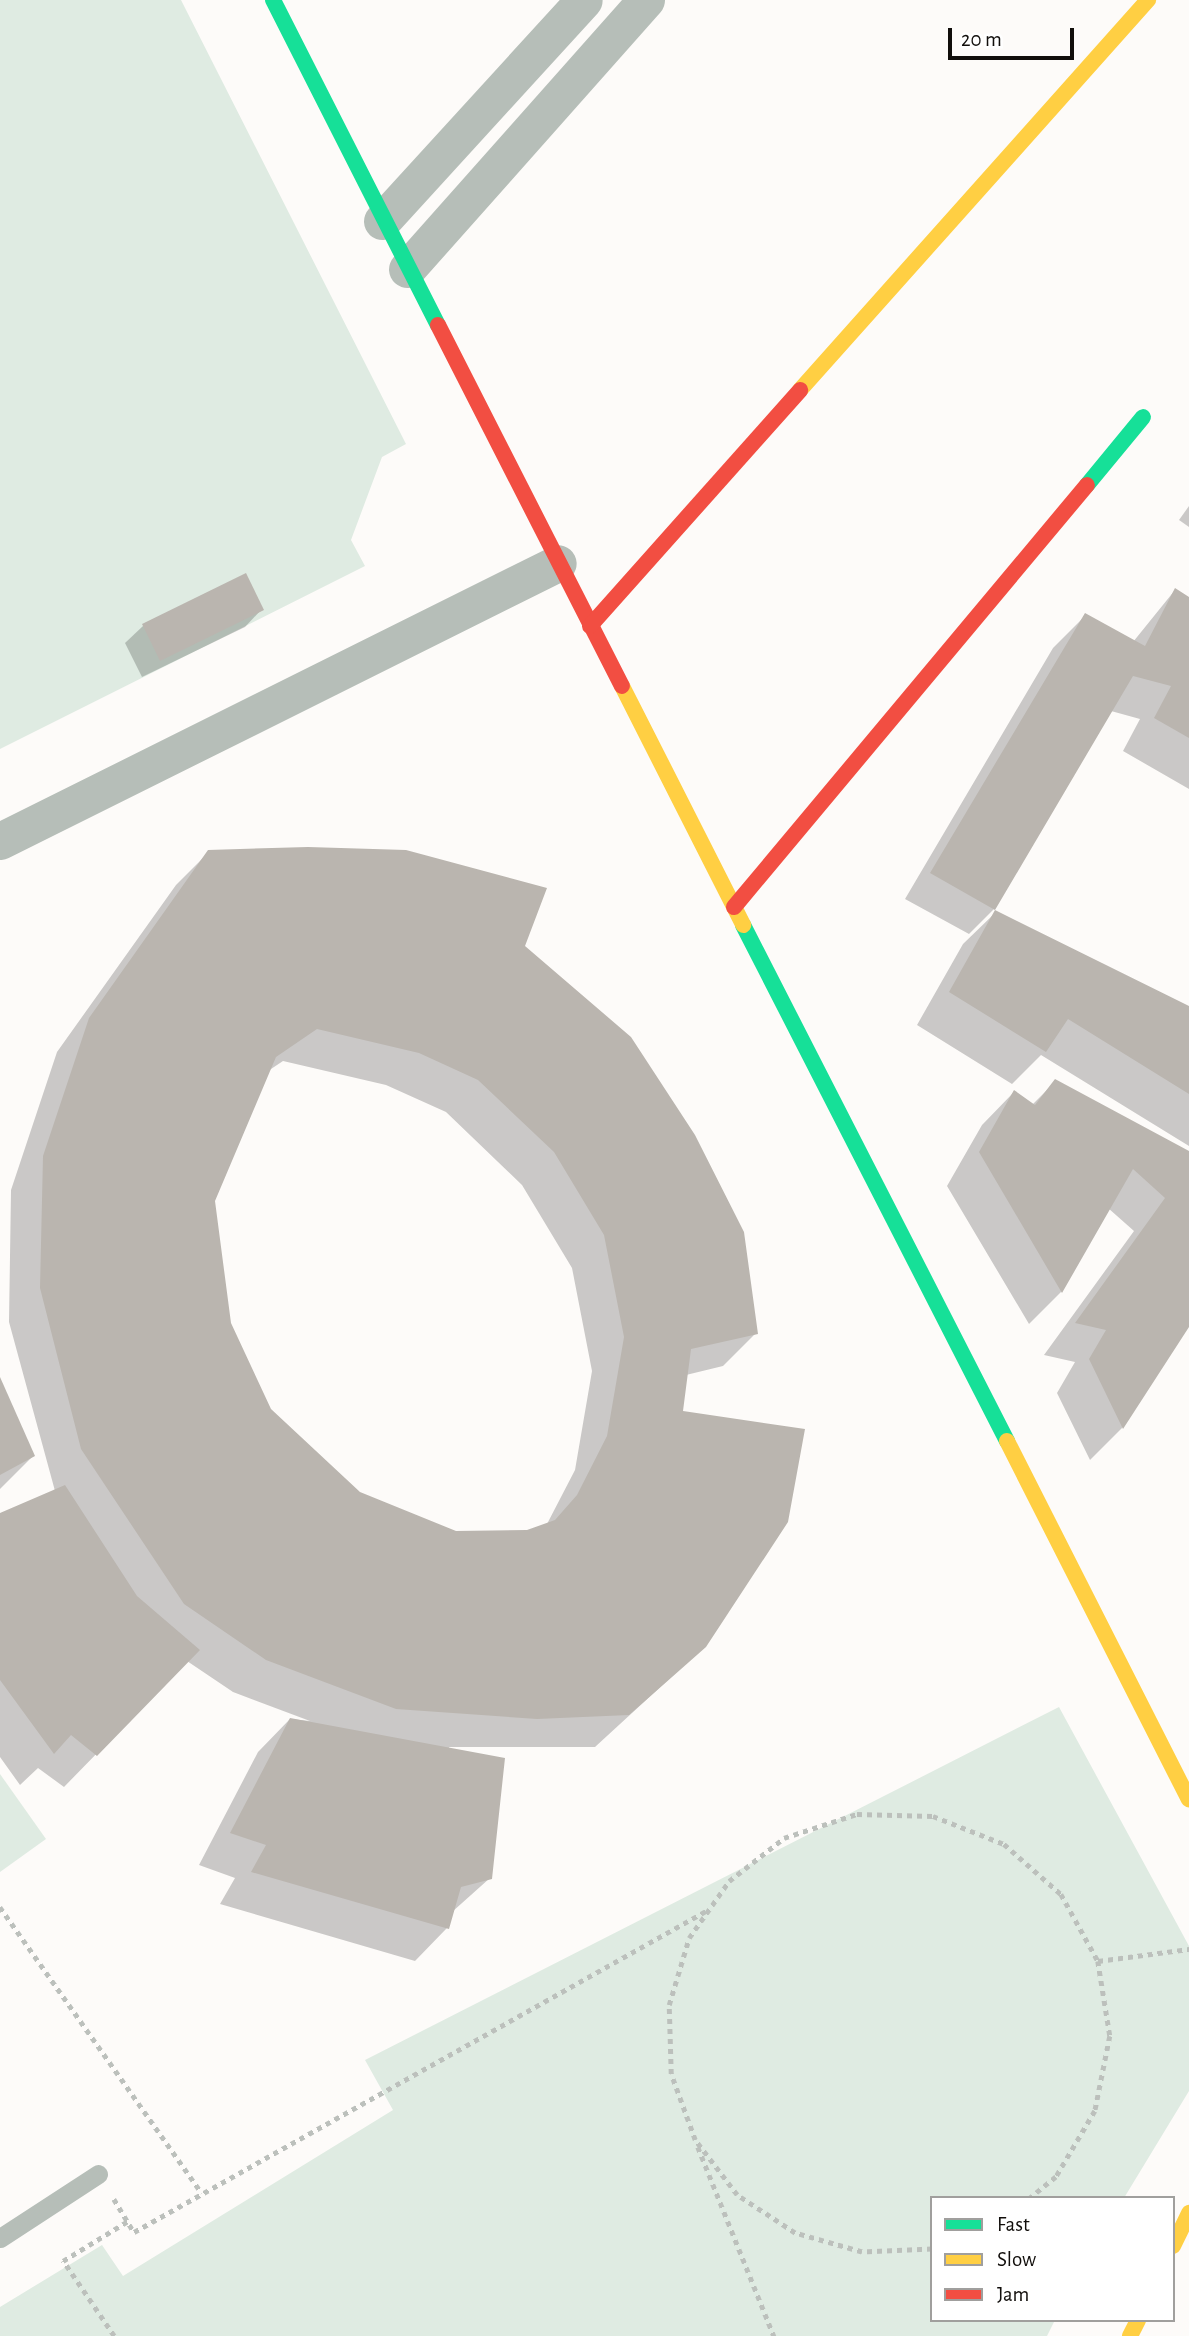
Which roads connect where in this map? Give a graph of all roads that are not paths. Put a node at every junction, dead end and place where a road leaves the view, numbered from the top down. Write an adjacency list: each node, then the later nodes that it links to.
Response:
1 (273, 0): 5 (street)
2 (584, 0): 5 (street)
3 (646, 0): 6 (street)
4 (1149, 0): 9 (street)
5 (382, 221): 6 (street)
6 (407, 270): 8 (street)
7 (1143, 417): 11 (street)
8 (558, 563): 9 (street); 10 (street)
9 (590, 626): 11 (street)
10 (0, 841)
11 (734, 907): 12 (street)
12 (1189, 1800)
13 (98, 2174): 15 (lane)
14 (1189, 2213): 16 (street)
15 (0, 2238)
16 (1175, 2242)

